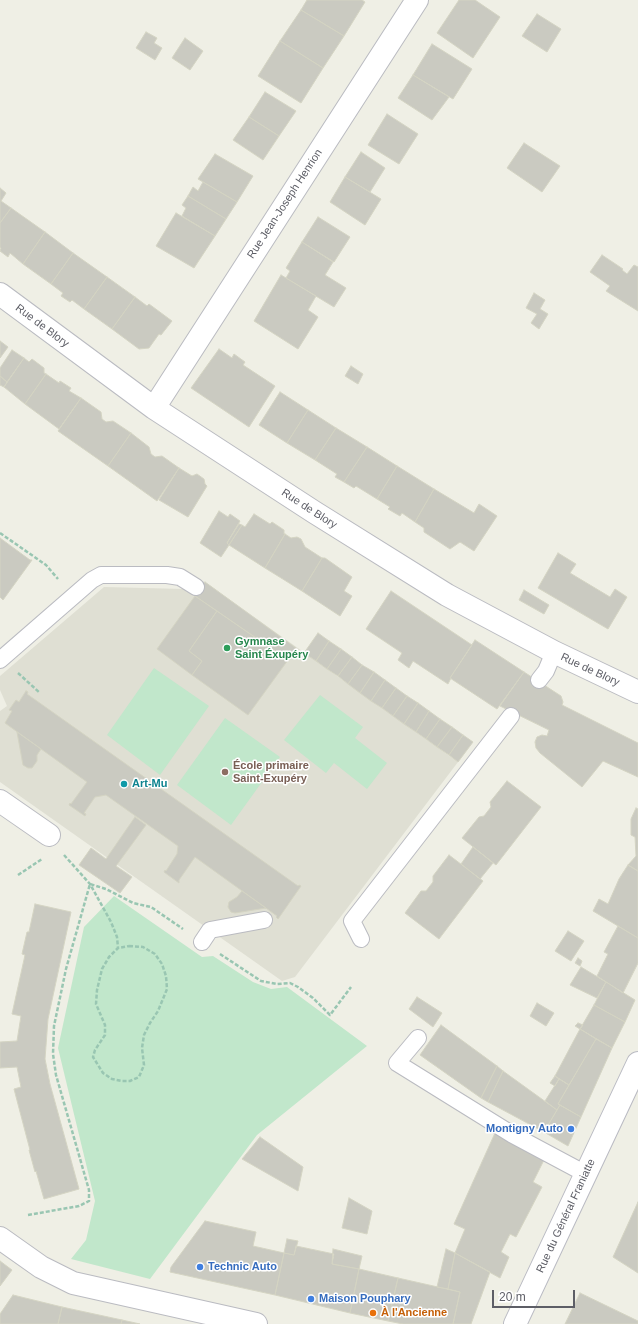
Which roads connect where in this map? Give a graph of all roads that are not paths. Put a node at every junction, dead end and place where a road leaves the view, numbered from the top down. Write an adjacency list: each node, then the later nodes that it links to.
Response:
1 (417, 0): 3 (street, Rue Jean-Joseph Henrion)
2 (0, 294): 3 (street, Rue de Blory)
3 (154, 408): 5 (street, Rue de Blory)
4 (196, 587): 6 (lane)
5 (554, 652): 7 (lane); 8 (street, Rue de Blory)
6 (1, 659)
7 (539, 680)
8 (638, 692)
9 (511, 716): 13 (lane)
10 (0, 801): 11 (street)
11 (54, 842)
12 (264, 920): 14 (lane)
13 (361, 939)
14 (202, 942)
15 (418, 1038): 17 (lane)
16 (637, 1067): 17 (street, Rue du Général Franiatte)
17 (586, 1174): 20 (street, Rue du Général Franiatte)
18 (0, 1238): 19 (street)
19 (256, 1324)
20 (515, 1324)

